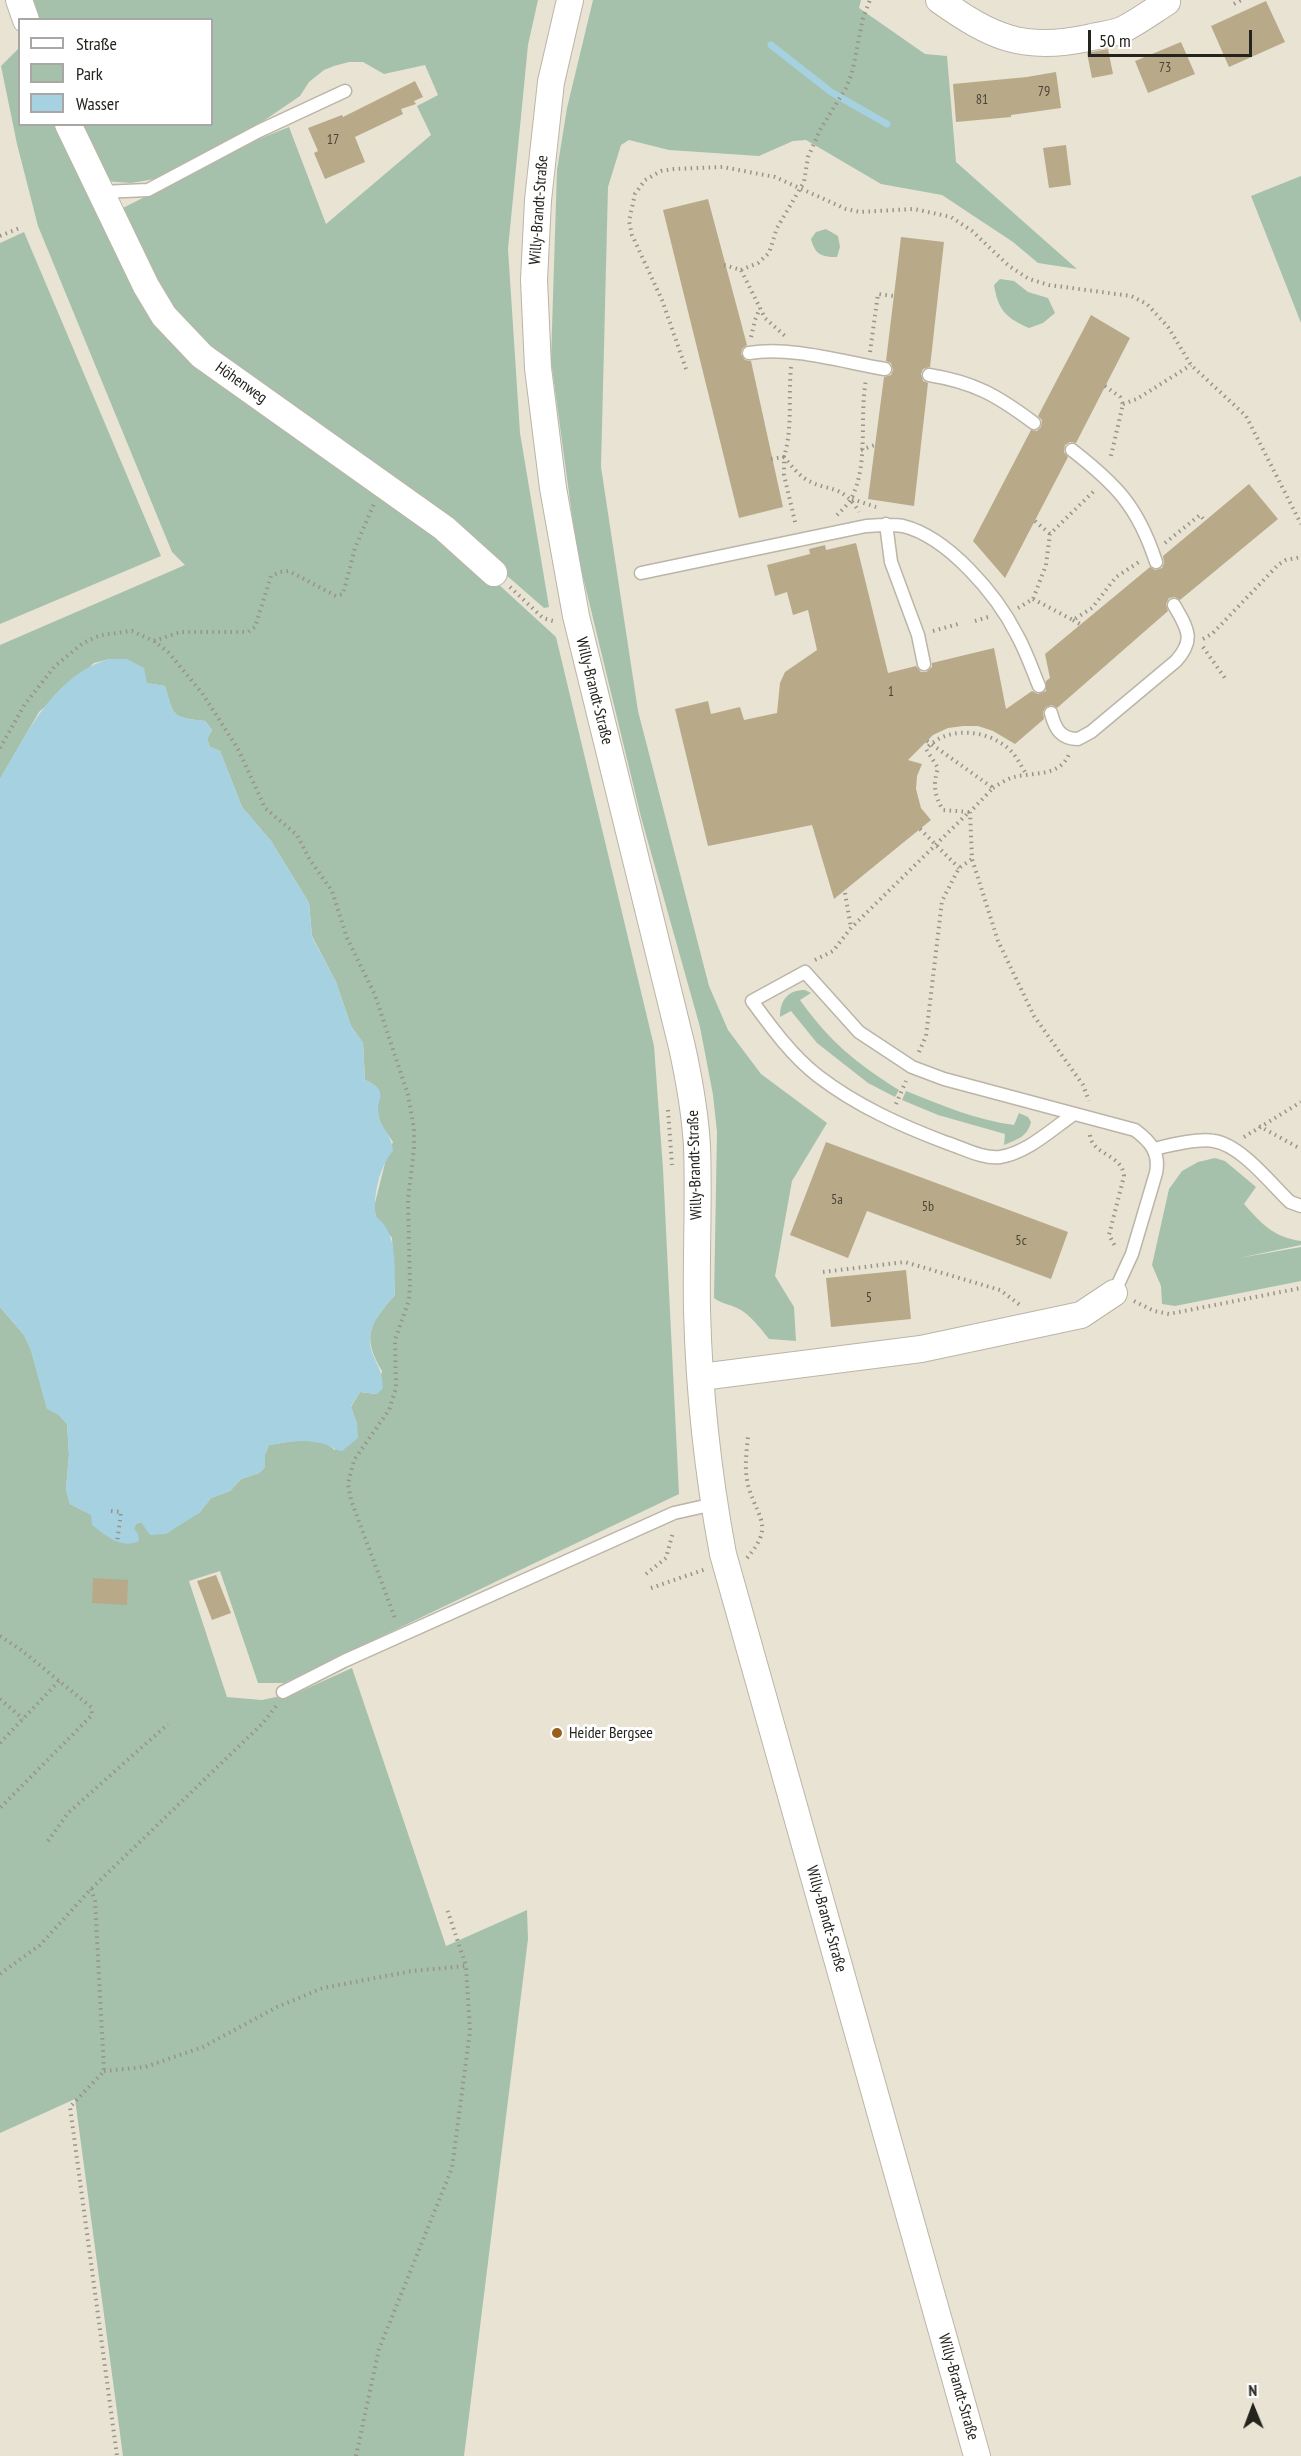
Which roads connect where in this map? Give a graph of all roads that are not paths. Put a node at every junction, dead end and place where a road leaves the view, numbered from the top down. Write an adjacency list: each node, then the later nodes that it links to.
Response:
1 (18, 0): 5 (street)
2 (570, 0): 26 (street, Willy-Brandt-Straße)
3 (939, 0): 4 (street)
4 (1167, 2)
5 (25, 18)
6 (345, 91): 8 (lane)
7 (69, 126): 8 (street, Höhenweg)
8 (100, 192): 16 (street, Höhenweg)
9 (751, 353): 10 (lane)
10 (885, 369)
11 (929, 375): 12 (lane)
12 (1034, 423)
13 (1072, 450): 15 (lane)
14 (886, 524): 17 (lane); 19 (lane); 20 (lane)
15 (1154, 557)
16 (494, 573)
17 (641, 573)
18 (1174, 605): 21 (lane)
19 (924, 664)
20 (1039, 686)
21 (1051, 713)
22 (1074, 1114): 22 (lane); 23 (lane)
23 (1154, 1149): 24 (lane); 25 (lane)
24 (1301, 1206)
25 (1114, 1293): 26 (street)
26 (701, 1377): 27 (street, Willy-Brandt-Straße)
27 (714, 1504): 28 (lane); 29 (street, Willy-Brandt-Straße)
28 (283, 1692)
29 (977, 2456)

